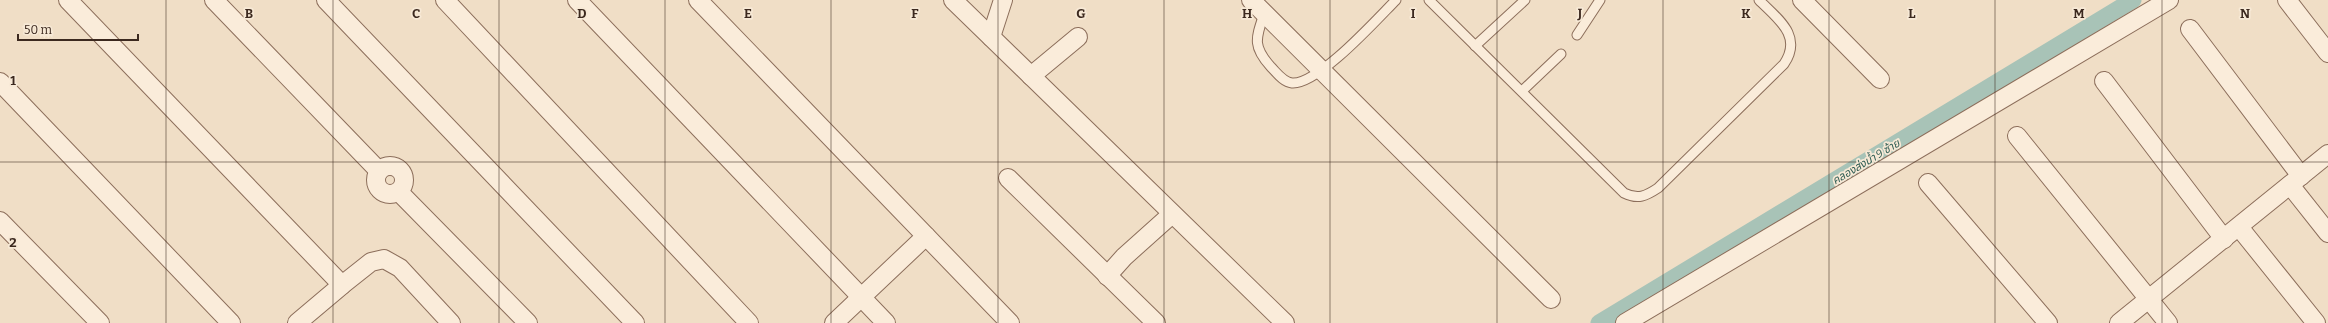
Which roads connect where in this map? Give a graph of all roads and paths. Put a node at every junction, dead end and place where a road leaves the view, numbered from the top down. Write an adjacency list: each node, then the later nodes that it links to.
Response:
1 (68, 0): 44 (street)
2 (214, 0): 52 (street)
3 (326, 0): 53 (street)
4 (445, 0): 54 (street)
5 (577, 0): 45 (street)
6 (698, 0): 41 (street)
7 (953, 0): 21 (street)
8 (1004, 0): 21 (street)
9 (1251, 0): 18 (street)
10 (1396, 0): 26 (lane)
11 (1429, 0): 23 (lane)
12 (1525, 0): 23 (lane)
13 (1600, 0): 20 (lane)
14 (1758, 0): 31 (lane)
15 (1802, 0): 28 (street)
16 (2169, 0): 60 (street)
17 (2287, 0): 24 (street)
18 (1264, 14): 26 (street); 26 (lane)
19 (2190, 29): 35 (street)
20 (1577, 35)
21 (991, 37): 27 (street)
22 (1078, 37): 27 (street)
23 (1475, 46): 31 (lane)
24 (2328, 53)
25 (1561, 54): 31 (lane)
26 (1322, 72): 46 (street)
27 (1031, 76): 37 (street)
28 (1880, 79)
29 (2104, 81): 42 (street)
30 (0, 82): 50 (street)
31 (1522, 92)
32 (2017, 136): 47 (street)
33 (2328, 154): 35 (street)
34 (1008, 178): 43 (street)
35 (2296, 180): 39 (street); 40 (street)
36 (1928, 183): 61 (street)
37 (1172, 214): 43 (street); 59 (street)
38 (0, 221): 49 (street)
39 (2239, 227): 42 (street); 64 (street)
40 (2328, 233)
41 (926, 236): 45 (street); 57 (street)
42 (2224, 238): 47 (street)
43 (1107, 276): 58 (street)
44 (342, 285): 48 (street); 51 (street)
45 (861, 297): 55 (street); 56 (street)
46 (1551, 299)
47 (2149, 300): 62 (street); 63 (street)
48 (302, 321)
49 (100, 323)
50 (231, 323)
51 (451, 323)
52 (528, 323)
53 (635, 323)
54 (749, 323)
55 (834, 323)
56 (886, 323)
57 (1010, 323)
58 (1156, 323)
59 (1285, 323)
60 (1625, 323)
61 (2048, 323)
62 (2119, 323)
63 (2168, 323)
64 (2316, 323)

